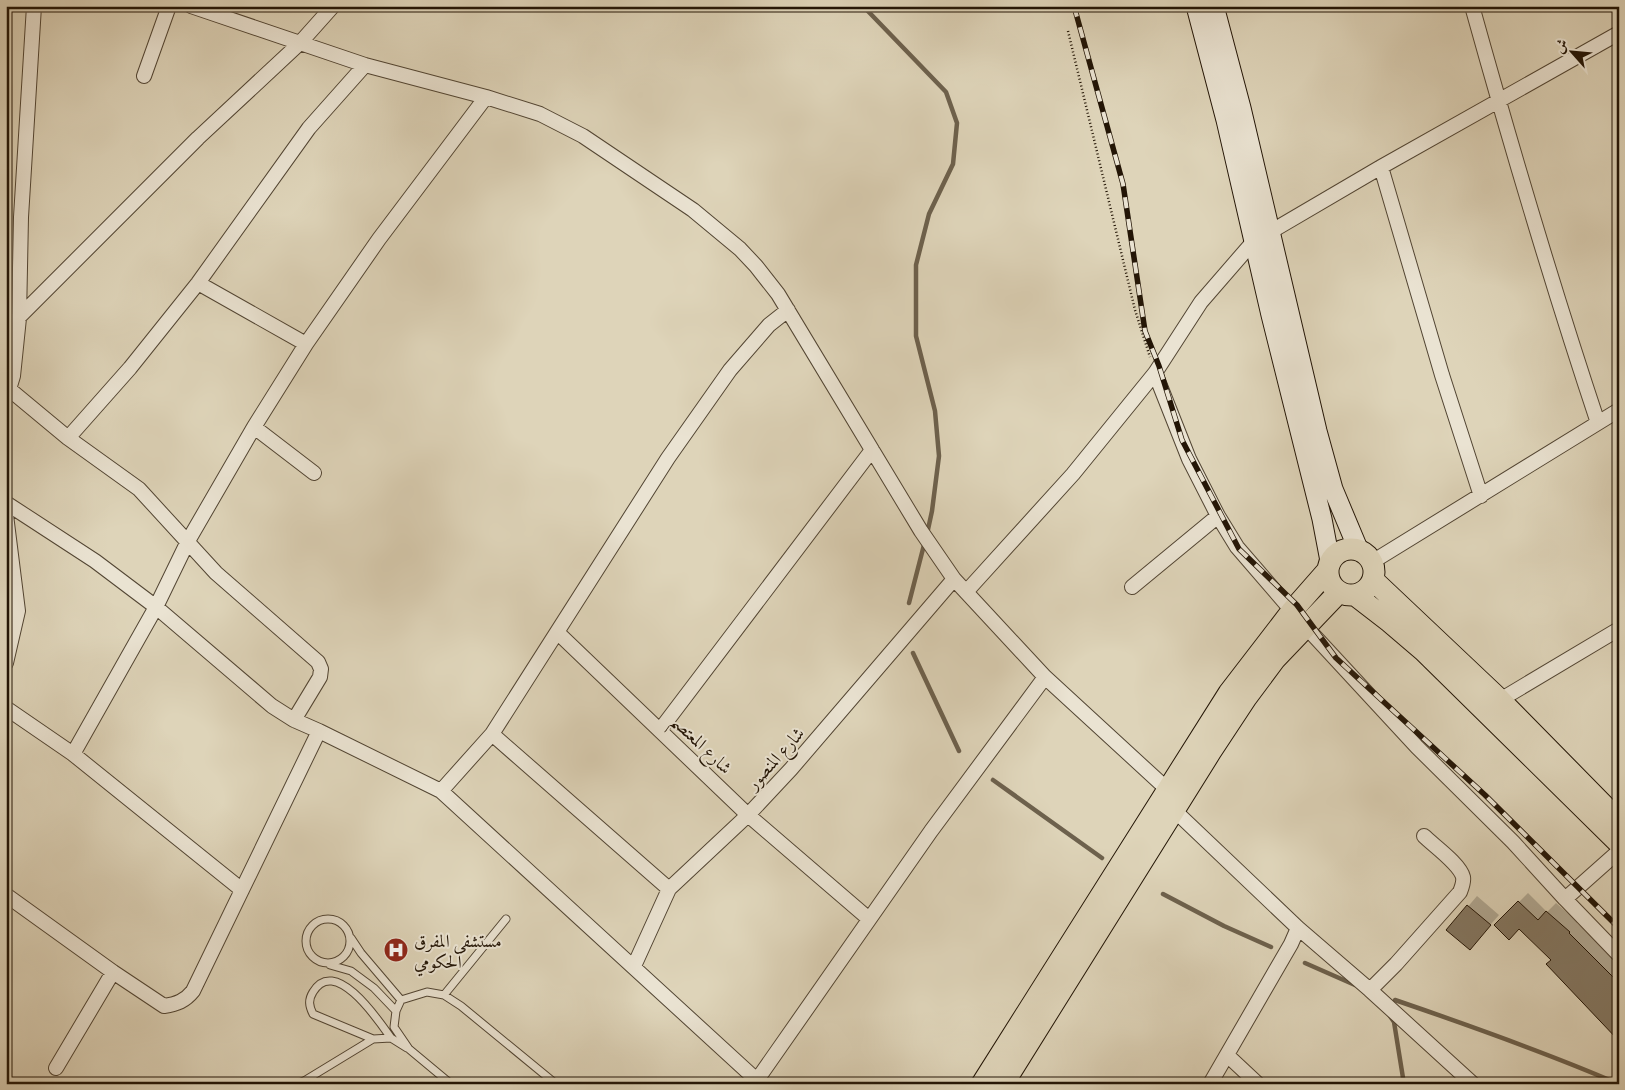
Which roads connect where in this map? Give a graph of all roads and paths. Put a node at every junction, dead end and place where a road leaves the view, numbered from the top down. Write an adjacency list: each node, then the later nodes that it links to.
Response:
1 (34, 6): 20 (street)
2 (170, 6): 12 (street)
3 (190, 6): 10 (street)
4 (333, 6): 10 (street)
5 (1196, 6): 17 (main road)
6 (1214, 6): 16 (main road)
7 (1472, 6): 14 (street)
8 (1068, 32): 23 (path)
9 (1619, 32): 14 (street)
10 (300, 43): 11 (street); 20 (street)
11 (365, 65): 13 (street); 18 (street)
12 (144, 76)
13 (486, 97): 19 (street); 22 (street)
14 (1498, 101): 15 (street); 26 (street)
15 (1381, 167): 16 (street); 31 (street)
16 (1269, 232): 17 (street); 36 (main road)
17 (1253, 242): 23 (street); 37 (main road)
18 (198, 283): 22 (street); 28 (street)
19 (788, 310): 29 (street); 46 (street)
20 (19, 318): 21 (street); 24 (street)
21 (6, 330)
22 (306, 344): 27 (street)
23 (1154, 373): 34 (street); 40 (street)
24 (8, 393): 28 (street)
25 (1619, 410): 26 (street)
26 (1598, 422): 31 (street)
27 (254, 427): 30 (street); 35 (street)
28 (68, 438): 35 (street)
29 (872, 450): 38 (street); 52 (street)
30 (314, 473)
31 (1481, 496): 36 (street)
32 (6, 503): 42 (street)
33 (6, 515): 47 (street)
34 (1218, 516): 39 (street); 43 (street)
35 (188, 541): 42 (street); 51 (street)
36 (1368, 564): 37 (main road); 41 (main road); 49 (main road)
37 (1329, 566): 41 (main road); 43 (main road)
38 (954, 579): 40 (street); 59 (street, شارع المنصور)
39 (1132, 587)
40 (966, 592): 48 (street)
41 (1347, 594): 44 (main road); 62 (main road)
42 (156, 607): 51 (street); 55 (street)
43 (1292, 611): 44 (street); 56 (main road)
44 (1306, 627): 58 (main road); 67 (street)
45 (1619, 629): 49 (street)
46 (557, 632): 52 (street, شارع المعتصم); 54 (street)
47 (6, 663)
48 (1045, 677): 56 (street); 69 (street)
49 (1500, 700): 60 (main road)
50 (6, 708): 55 (street)
51 (294, 720): 53 (street)
52 (660, 730): 59 (street, شارع المعتصم)
53 (319, 731): 57 (street); 65 (street)
54 (492, 734): 57 (street); 64 (street)
55 (73, 754): 65 (street)
56 (1168, 790): 89 (main road)
57 (441, 792): 74 (street)
58 (1174, 810): 70 (street); 90 (main road)
59 (748, 816): 64 (street, شارع المنصور); 69 (street, شارع المعتصم)
60 (1619, 821)
61 (1424, 836): 76 (street)
62 (1619, 844)
63 (1619, 850): 67 (street)
64 (669, 889): 74 (street, شارع المنصور)
65 (242, 890): 75 (street)
66 (6, 895): 75 (street)
67 (1565, 899): 72 (street)
68 (506, 919): 77 (lane)
69 (869, 919): 85 (street)
70 (1298, 928): 76 (street); 83 (street)
71 (351, 938): 73 (lane); 73 (lane); 78 (lane)
72 (1619, 955)
73 (327, 964): 79 (lane)
74 (634, 966): 85 (street)
75 (113, 972): 84 (street)
76 (1370, 990): 93 (street)
77 (444, 996): 78 (lane); 88 (lane)
78 (401, 1000): 79 (lane)
79 (396, 1011): 82 (lane)
80 (391, 1038): 81 (lane); 81 (lane); 82 (lane)
81 (373, 1039): 86 (lane)
82 (409, 1049): 87 (lane)
83 (1226, 1055): 91 (street); 92 (street)
84 (56, 1068)
85 (759, 1082)
86 (297, 1084)
87 (451, 1084)
88 (556, 1084)
89 (982, 1084)
90 (1003, 1084)
91 (1210, 1084)
92 (1258, 1084)
93 (1473, 1084)

